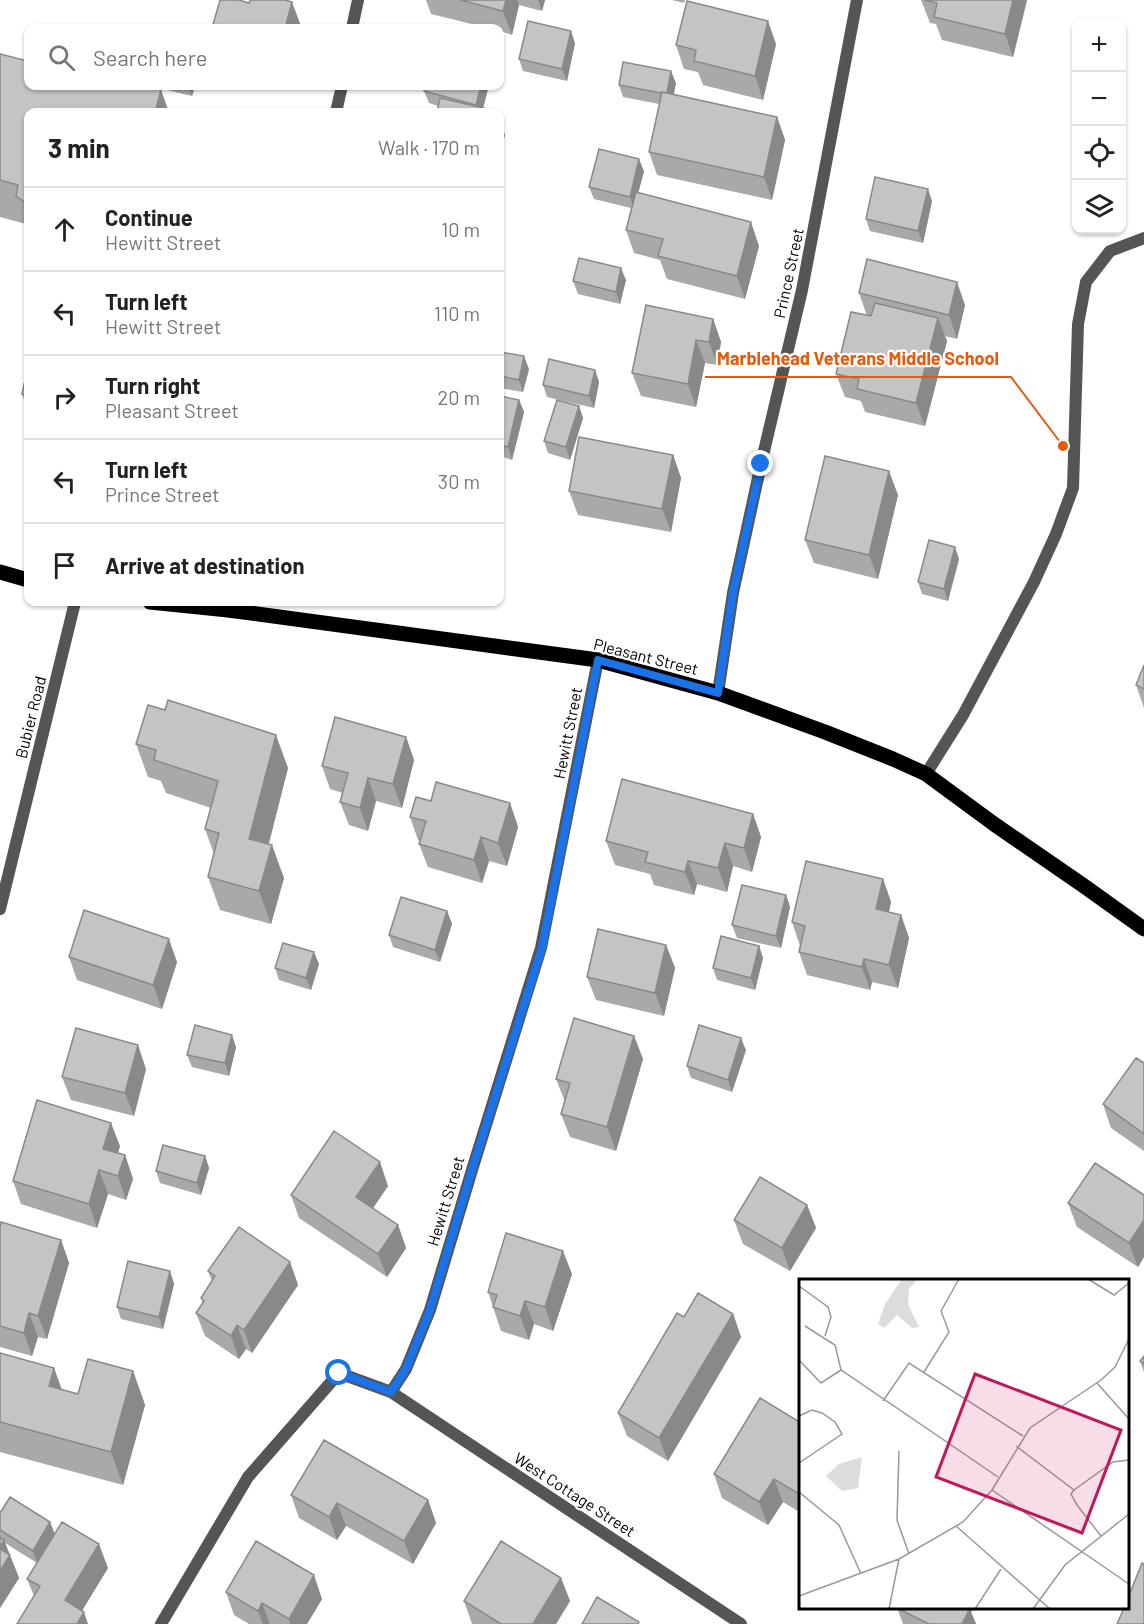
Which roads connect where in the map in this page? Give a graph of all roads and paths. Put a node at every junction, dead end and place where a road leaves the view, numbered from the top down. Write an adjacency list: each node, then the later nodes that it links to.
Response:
1 (358, 0): 3 (street)
2 (857, 0): 12 (street, Prince Street)
3 (353, 24)
4 (341, 90): 5 (street)
5 (337, 108)
6 (1144, 238): 13 (street)
7 (0, 572): 8 (main road)
8 (24, 579)
9 (74, 606): 14 (street, Bubier Road)
10 (229, 606): 11 (main road, Pleasant Street)
11 (598, 660): 12 (main road, Pleasant Street); 16 (street, Hewitt Street)
12 (718, 693): 13 (main road, Pleasant Street)
13 (926, 774): 15 (main road, Pleasant Street)
14 (0, 909)
15 (1144, 929)
16 (391, 1392): 17 (street); 18 (street, West Cottage Street)
17 (161, 1624)
18 (741, 1624)

